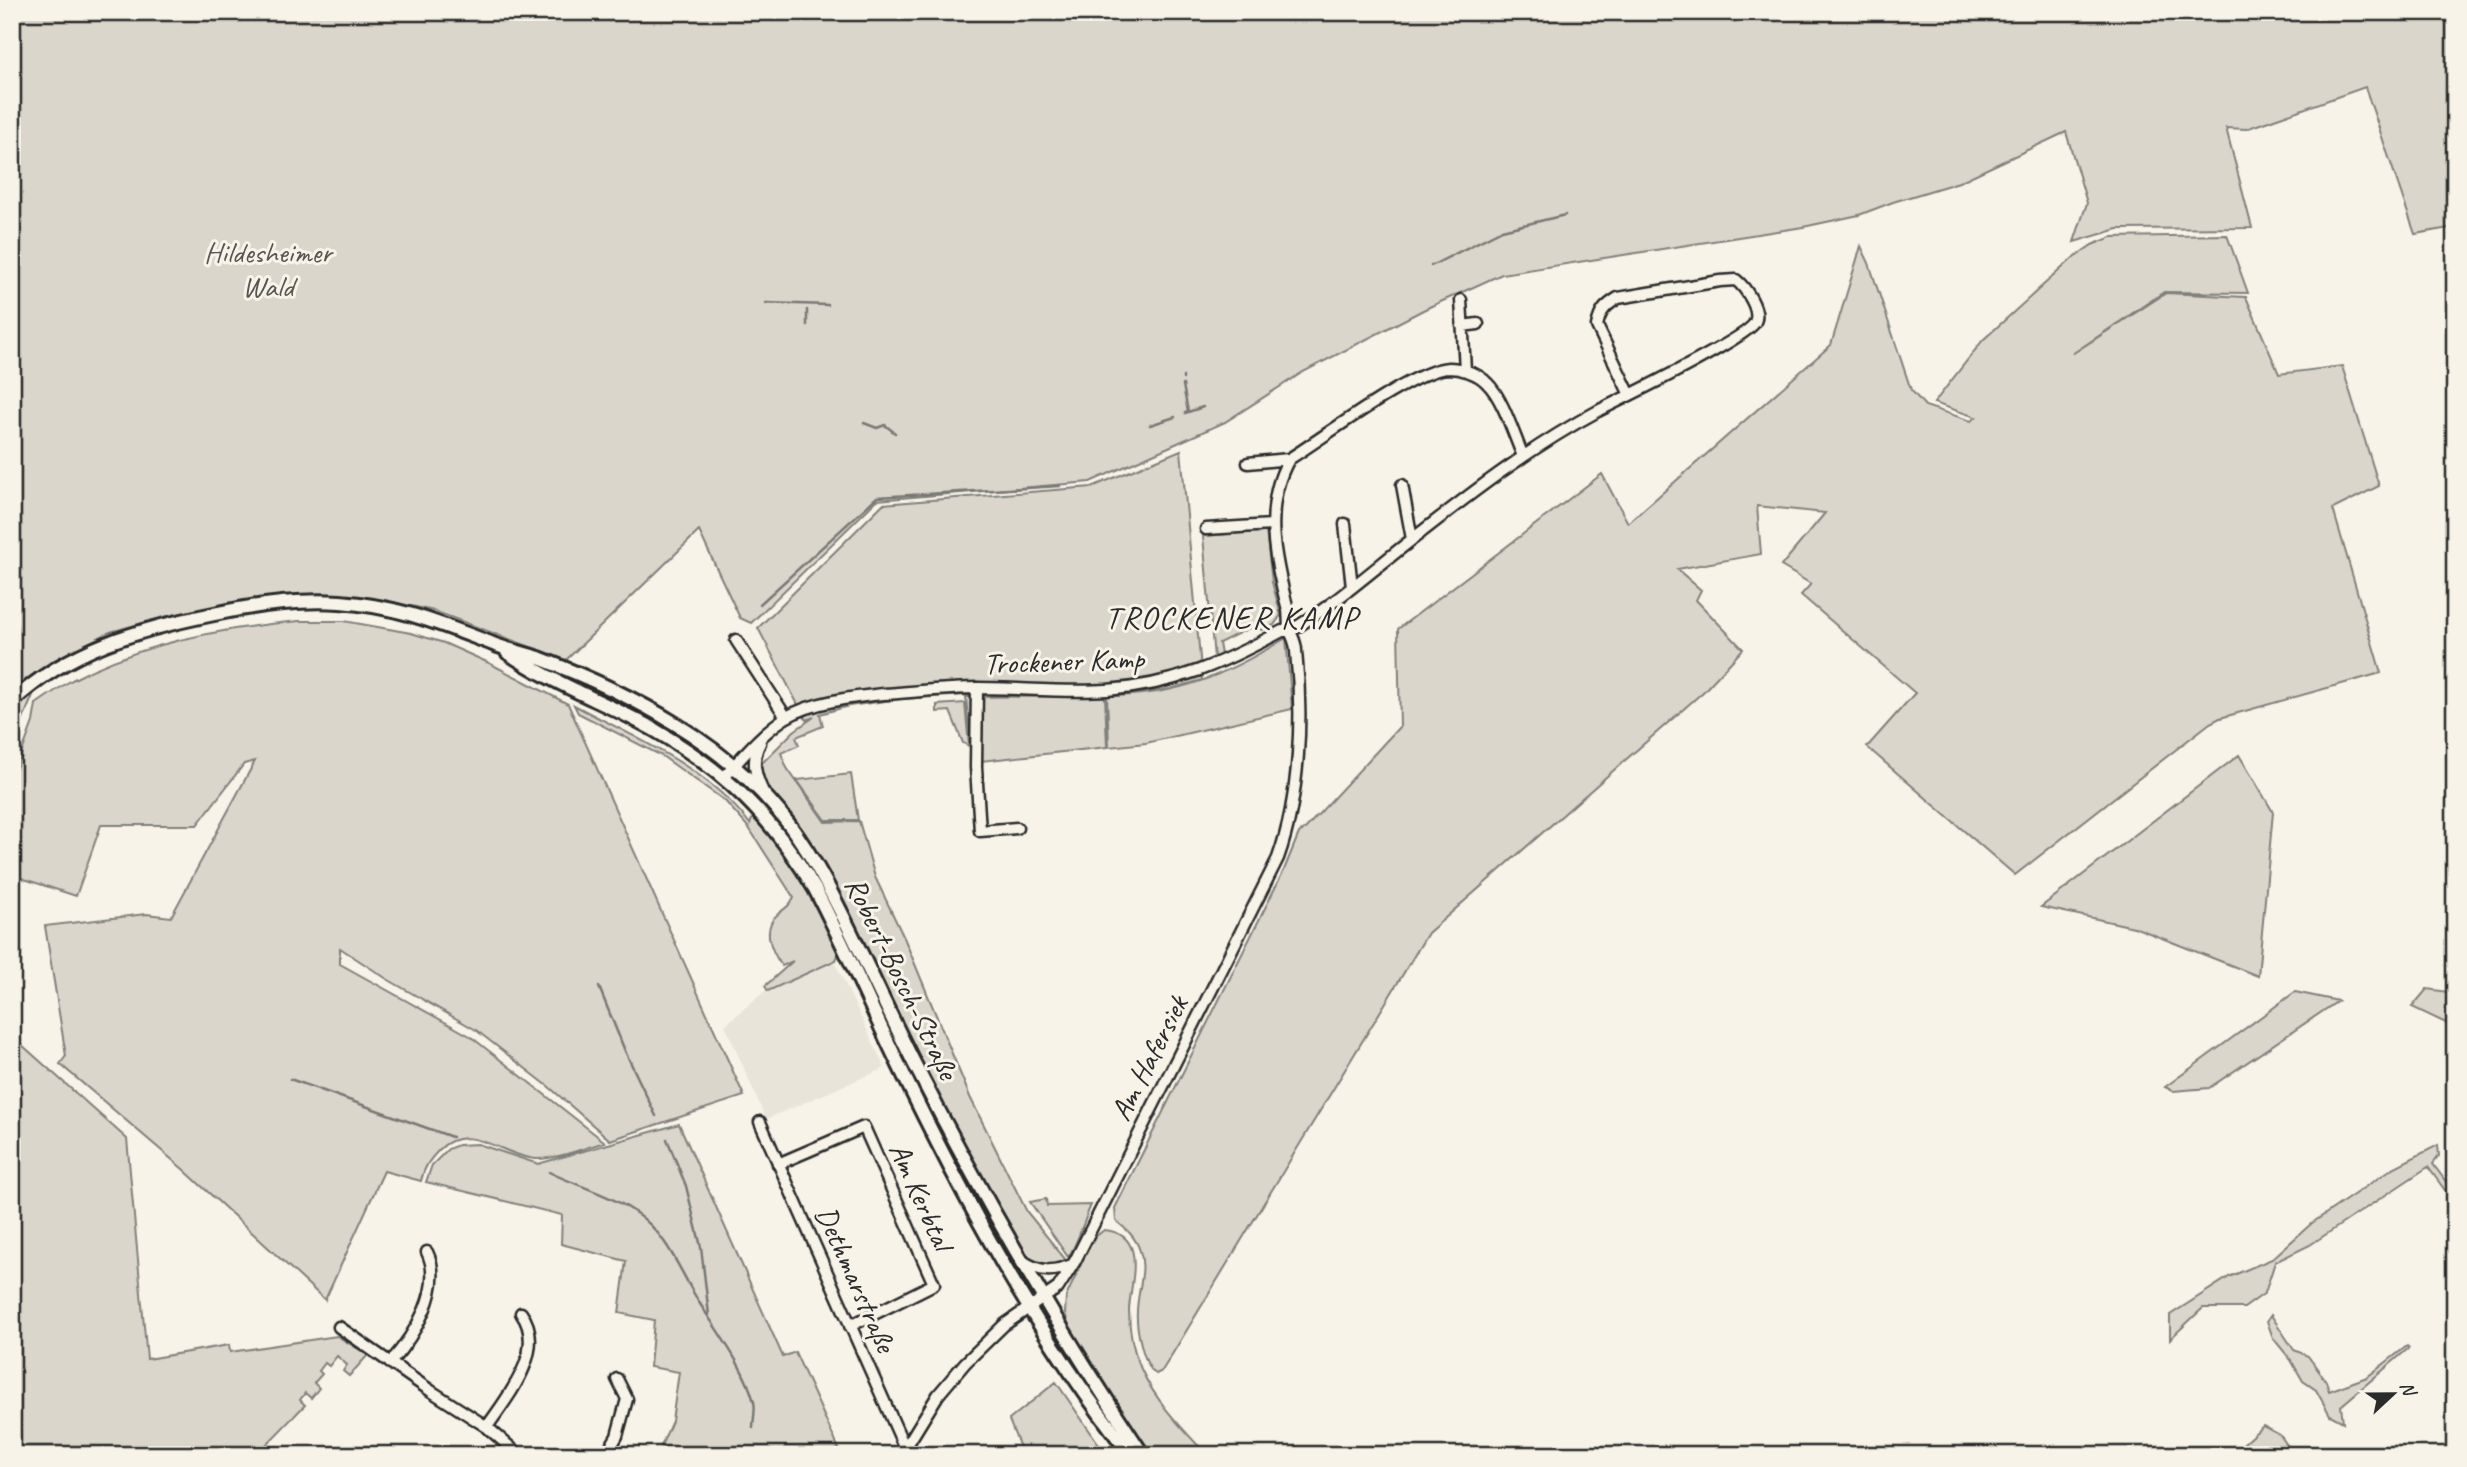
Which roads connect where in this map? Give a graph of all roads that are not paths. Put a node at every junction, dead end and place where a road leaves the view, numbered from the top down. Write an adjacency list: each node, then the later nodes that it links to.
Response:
1 (1461, 300): 3 (street)
2 (1478, 324): 3 (street)
3 (1462, 326): 4 (street)
4 (1465, 370): 6 (street); 7 (street)
5 (1630, 395): 5 (street, Trockener Kamp); 6 (street, Trockener Kamp)
6 (1523, 456): 13 (street, Trockener Kamp)
7 (1289, 459): 8 (street); 11 (street, Am Hafersiek)
8 (1248, 463)
9 (1402, 485): 13 (street)
10 (1345, 524): 14 (street)
11 (1272, 525): 12 (street); 15 (street, Am Hafersiek)
12 (1206, 529)
13 (1412, 539): 14 (street, Trockener Kamp)
14 (1352, 587): 15 (street, Trockener Kamp)
15 (1290, 631): 18 (street, Trockener Kamp); 30 (street, Am Hafersiek)
16 (736, 640): 20 (street)
17 (498, 646): 19 (main road, Robert-Bosch-Straße); 22 (main road, Robert-Bosch-Straße); 23 (main road, Robert-Bosch-Straße)
18 (977, 688): 20 (street, Trockener Kamp); 25 (street)
19 (12, 702)
20 (786, 717): 21 (street, Trockener Kamp)
21 (764, 736): 22 (street, Trockener Kamp); 24 (street)
22 (734, 765): 23 (street, Trockener Kamp); 24 (main road, Robert-Bosch-Straße)
23 (724, 778): 32 (main road, Robert-Bosch-Straße)
24 (764, 794): 29 (main road, Robert-Bosch-Straße)
25 (1017, 828)
26 (760, 1122): 27 (street, Dethmarstraße)
27 (778, 1164): 34 (street, Dethmarstraße); 34 (street, Am Kerbtal)
28 (427, 1252): 36 (street)
29 (1018, 1257): 30 (street); 31 (main road, Robert-Bosch-Straße)
30 (1072, 1265): 31 (street, Am Hafersiek)
31 (1044, 1299): 32 (street, Am Hafersiek); 45 (main road, Robert-Bosch-Straße)
32 (1030, 1308): 39 (main road, Robert-Bosch-Straße); 40 (street, Am Hafersiek)
33 (521, 1313): 38 (street)
34 (850, 1326): 40 (street, Dethmarstraße)
35 (340, 1327): 36 (street)
36 (390, 1363): 38 (street)
37 (617, 1379): 42 (street)
38 (487, 1427): 41 (street)
39 (1116, 1435): 43 (street); 44 (main road, Robert-Bosch-Straße)
40 (907, 1451)
41 (519, 1455)
42 (606, 1455)
43 (1121, 1455)
44 (1131, 1455)
45 (1143, 1455)

